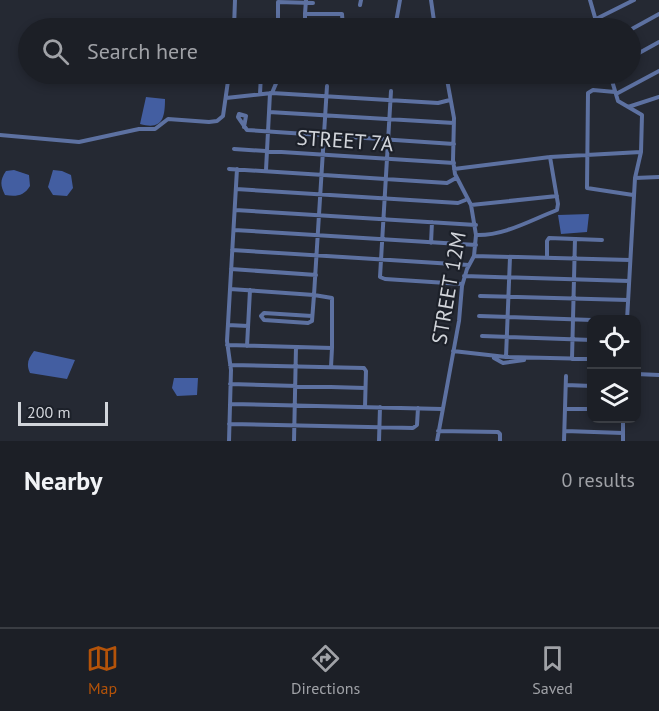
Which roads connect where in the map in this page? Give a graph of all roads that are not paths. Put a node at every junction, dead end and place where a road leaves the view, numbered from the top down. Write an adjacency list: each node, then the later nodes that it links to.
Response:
1 (235, 0): 11 (street)
2 (400, 0): 15 (street)
3 (431, 0): 16 (street)
4 (590, 0): 17 (street)
5 (634, 0): 18 (street)
6 (278, 1): 7 (street); 12 (street)
7 (306, 2): 8 (street); 9 (street)
8 (313, 3)
9 (305, 14): 13 (street); 14 (street)
10 (659, 14): 19 (street)
11 (234, 18)
12 (278, 18)
13 (305, 18)
14 (342, 18)
15 (397, 18)
16 (434, 18)
17 (596, 18)
18 (598, 18)
19 (641, 24)
20 (659, 42): 21 (street)
21 (641, 52)
22 (659, 71): 23 (street)
23 (641, 80)
24 (228, 84): 37 (street)
25 (260, 84): 34 (street)
26 (275, 84): 32 (street)
27 (448, 84): 39 (street, STREET 12M)
28 (613, 84): 33 (street)
29 (633, 84): 33 (street)
30 (327, 86): 35 (street)
31 (391, 91): 38 (street)
32 (271, 93): 34 (street); 35 (street); 41 (street)
33 (615, 93): 40 (street); 55 (street)
34 (260, 94): 37 (street)
35 (326, 96): 38 (street); 42 (street)
36 (659, 97): 40 (street)
37 (226, 98): 47 (street)
38 (390, 100): 39 (street); 43 (street)
39 (450, 100): 44 (street, STREET 12M)
40 (628, 107): 53 (street)
41 (269, 112): 42 (street); 46 (street)
42 (325, 115): 43 (street); 48 (street)
43 (389, 119): 44 (street); 49 (street)
44 (454, 123): 50 (street, STREET 12M)
45 (244, 127): 46 (street)
46 (268, 131): 48 (street); 52 (street)
47 (0, 135)
48 (324, 135): 49 (street); 54 (street)
49 (388, 139): 50 (street); 57 (street)
50 (454, 144): 58 (street, STREET 12M)
51 (234, 149): 52 (street, STREET 7A)
52 (267, 151): 54 (street, STREET 7A); 62 (street)
53 (641, 152): 55 (street); 67 (street)
54 (323, 154): 57 (street, STREET 7A); 63 (street)
55 (587, 156): 56 (street); 70 (street)
56 (550, 157): 61 (street); 71 (street)
57 (387, 159): 58 (street, STREET 7A); 65 (street)
58 (454, 163): 61 (street, STREET 12M)
59 (229, 169): 60 (street)
60 (237, 169): 62 (street); 68 (street)
61 (454, 169): 66 (street, STREET 12M)
62 (266, 171): 63 (street)
63 (321, 174): 65 (street); 69 (street)
64 (659, 177): 67 (street)
65 (386, 178): 66 (street); 72 (street)
66 (456, 178): 73 (street, STREET 12M)
67 (635, 178): 70 (street)
68 (236, 189): 69 (street); 75 (street)
69 (320, 194): 72 (street); 76 (street)
70 (634, 195): 95 (street)
71 (557, 196): 74 (street); 81 (street)
72 (385, 198): 73 (street); 77 (street)
73 (468, 199): 74 (street, STREET 12M)
74 (471, 205): 79 (street, STREET 12M)
75 (235, 210): 76 (street); 80 (street)
76 (319, 215): 77 (street); 82 (street)
77 (384, 219): 78 (street); 84 (street)
78 (432, 222): 79 (street); 86 (street)
79 (476, 225): 81 (street, STREET 12M)
80 (234, 230): 82 (street); 88 (street)
81 (476, 235): 87 (street, STREET 12M)
82 (318, 236): 84 (street); 89 (street)
83 (575, 239): 85 (street); 92 (street); 94 (street)
84 (383, 240): 86 (street); 93 (street)
85 (602, 240)
86 (431, 243): 87 (street)
87 (476, 245): 90 (street, STREET 12M)
88 (232, 250): 89 (street); 97 (street)
89 (317, 255): 93 (street); 98 (street)
90 (474, 256): 91 (street); 96 (street, STREET 12M)
91 (510, 257): 92 (street); 100 (street)
92 (547, 258): 94 (street)
93 (382, 259): 96 (street); 103 (street)
94 (575, 259): 95 (street); 101 (street)
95 (630, 260): 102 (street)
96 (469, 265): 99 (street, STREET 12M)
97 (231, 269): 98 (street); 104 (street)
98 (316, 275): 106 (street)
99 (464, 276): 100 (street); 103 (street, STREET 12M)
100 (509, 277): 101 (street); 108 (street)
101 (574, 279): 102 (street); 109 (street)
102 (629, 281): 110 (street)
103 (462, 284): 127 (street, STREET 12M)
104 (230, 289): 105 (street); 117 (street)
105 (250, 290): 106 (street); 118 (street)
106 (314, 295): 112 (street); 126 (street)
107 (480, 296): 108 (street)
108 (508, 297): 109 (street); 114 (street)
109 (574, 298): 110 (street); 115 (street)
110 (628, 300): 111 (street)
111 (627, 315)
112 (312, 316): 112 (street)
113 (479, 316): 114 (street)
114 (508, 317): 115 (street); 120 (street)
115 (573, 319): 116 (street); 121 (street)
116 (587, 320)
117 (228, 325): 118 (street); 123 (street)
118 (248, 326): 124 (street)
119 (482, 336): 120 (street)
120 (507, 337): 121 (street); 129 (street)
121 (573, 339): 122 (street); 131 (street)
122 (587, 340)
123 (227, 345): 124 (street); 133 (street)
124 (247, 346): 125 (street)
125 (296, 347): 126 (street); 134 (street)
126 (332, 348): 135 (street)
127 (453, 351): 128 (street); 150 (street, STREET 12M)
128 (490, 356): 129 (street); 130 (street)
129 (506, 357): 130 (street)
130 (530, 358): 131 (street)
131 (572, 359): 132 (street)
132 (587, 359)
133 (230, 365): 134 (street); 139 (street)
134 (296, 366): 135 (street); 141 (street)
135 (332, 367): 143 (street)
136 (641, 374): 137 (street)
137 (659, 375)
138 (566, 376): 140 (street)
139 (230, 384): 141 (street); 144 (street)
140 (566, 385): 142 (street); 149 (street)
141 (296, 386): 143 (street); 145 (street)
142 (587, 386)
143 (365, 388): 146 (street)
144 (230, 404): 145 (street); 153 (street)
145 (295, 406): 146 (street); 154 (street)
146 (365, 407): 147 (street)
147 (380, 408): 148 (street); 155 (street)
148 (418, 408): 150 (street); 155 (street)
149 (565, 408): 151 (street); 157 (street)
150 (442, 409): 156 (street, STREET 12M)
151 (587, 409)
152 (623, 423): 158 (street)
153 (230, 424): 154 (street); 159 (street)
154 (295, 426): 155 (street); 160 (street)
155 (379, 428): 161 (street)
156 (438, 430): 162 (street, STREET 12M); 163 (street)
157 (565, 431): 158 (street); 164 (street)
158 (623, 433): 165 (street)
159 (229, 441)
160 (294, 441)
161 (379, 441)
162 (437, 441)
163 (500, 441)
164 (564, 441)
165 (623, 441)

